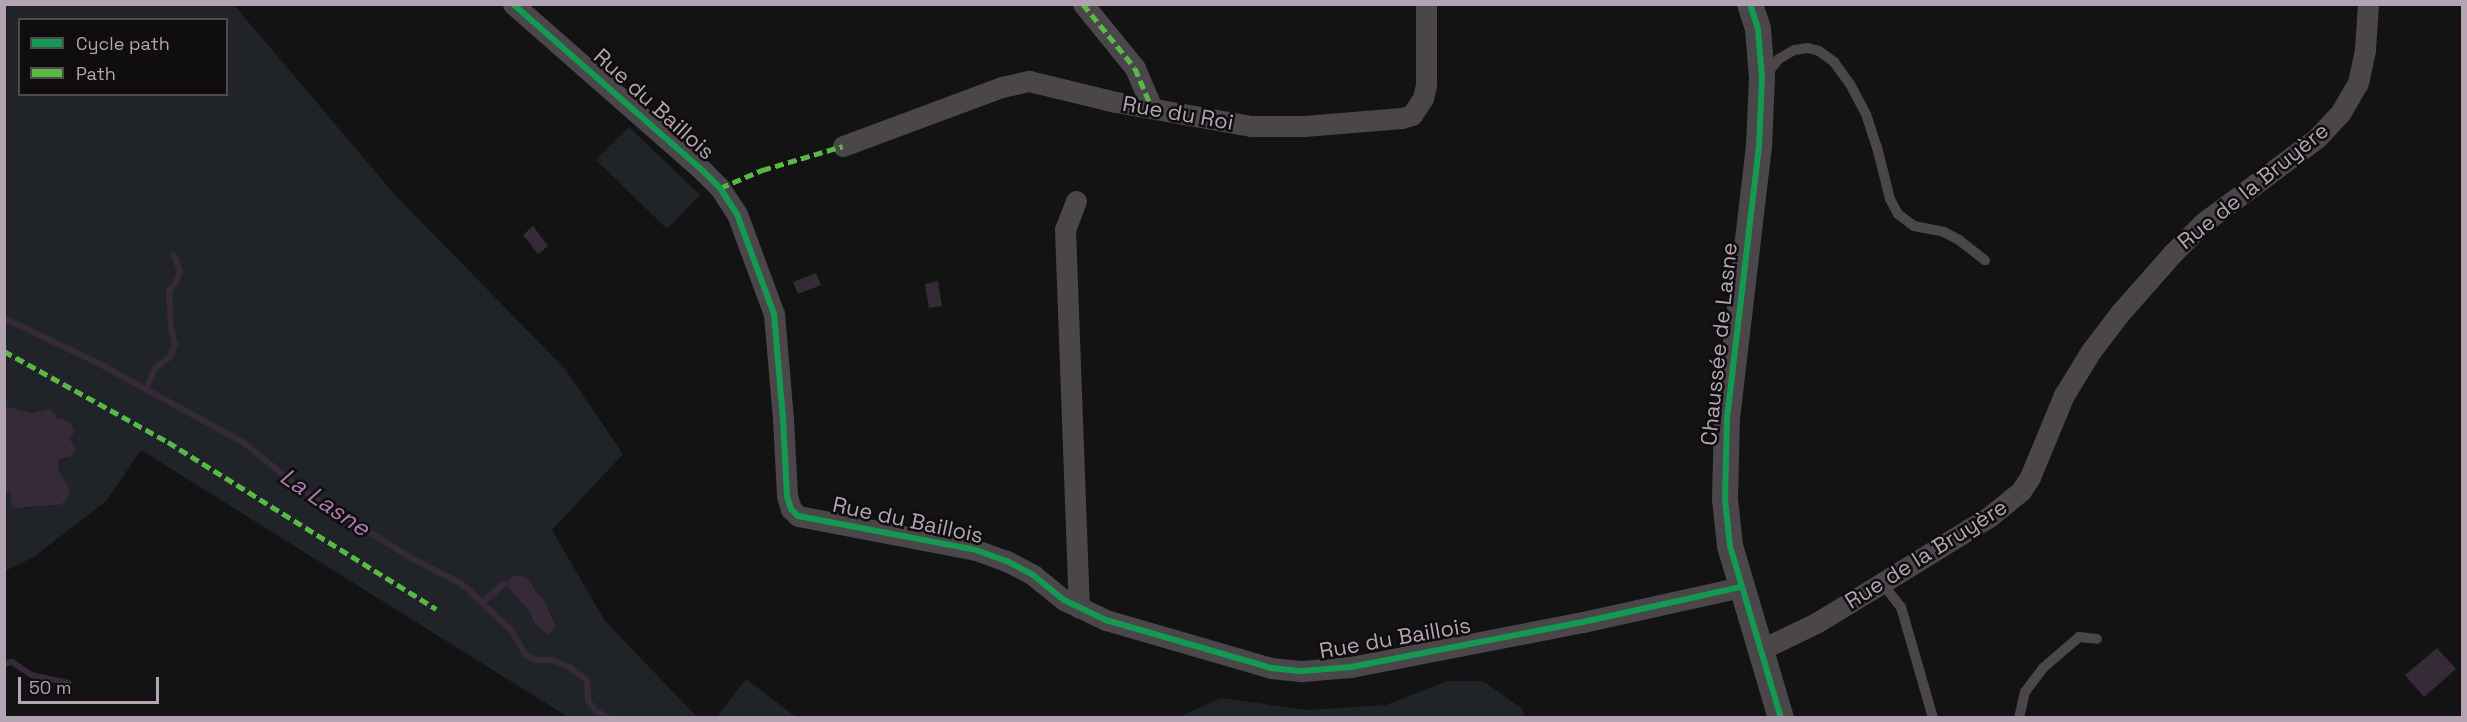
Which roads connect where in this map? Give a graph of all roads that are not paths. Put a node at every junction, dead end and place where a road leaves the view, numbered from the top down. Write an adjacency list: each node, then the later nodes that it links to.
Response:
1 (513, 4): 13 (street, Rue du Baillois)
2 (1083, 4): 7 (street)
3 (1426, 4): 7 (street, Rue du Roi)
4 (1750, 4): 6 (street, Chaussée de Lasne)
5 (2368, 4): 11 (street, Rue de la Bruyère)
6 (1762, 78): 10 (lane); 12 (street, Chaussée de Lasne)
7 (1152, 108): 8 (street, Rue du Roi)
8 (843, 146)
9 (1076, 201): 13 (street)
10 (1985, 260)
11 (1882, 583): 15 (street, Rue de la Bruyère); 17 (lane)
12 (1741, 586): 13 (street, Rue du Baillois); 15 (street, Chaussée de Lasne)
13 (1078, 608)
14 (2097, 639): 18 (lane)
15 (1760, 650): 16 (street, Chaussée de Lasne)
16 (1781, 717)
17 (1933, 717)
18 (2019, 717)

